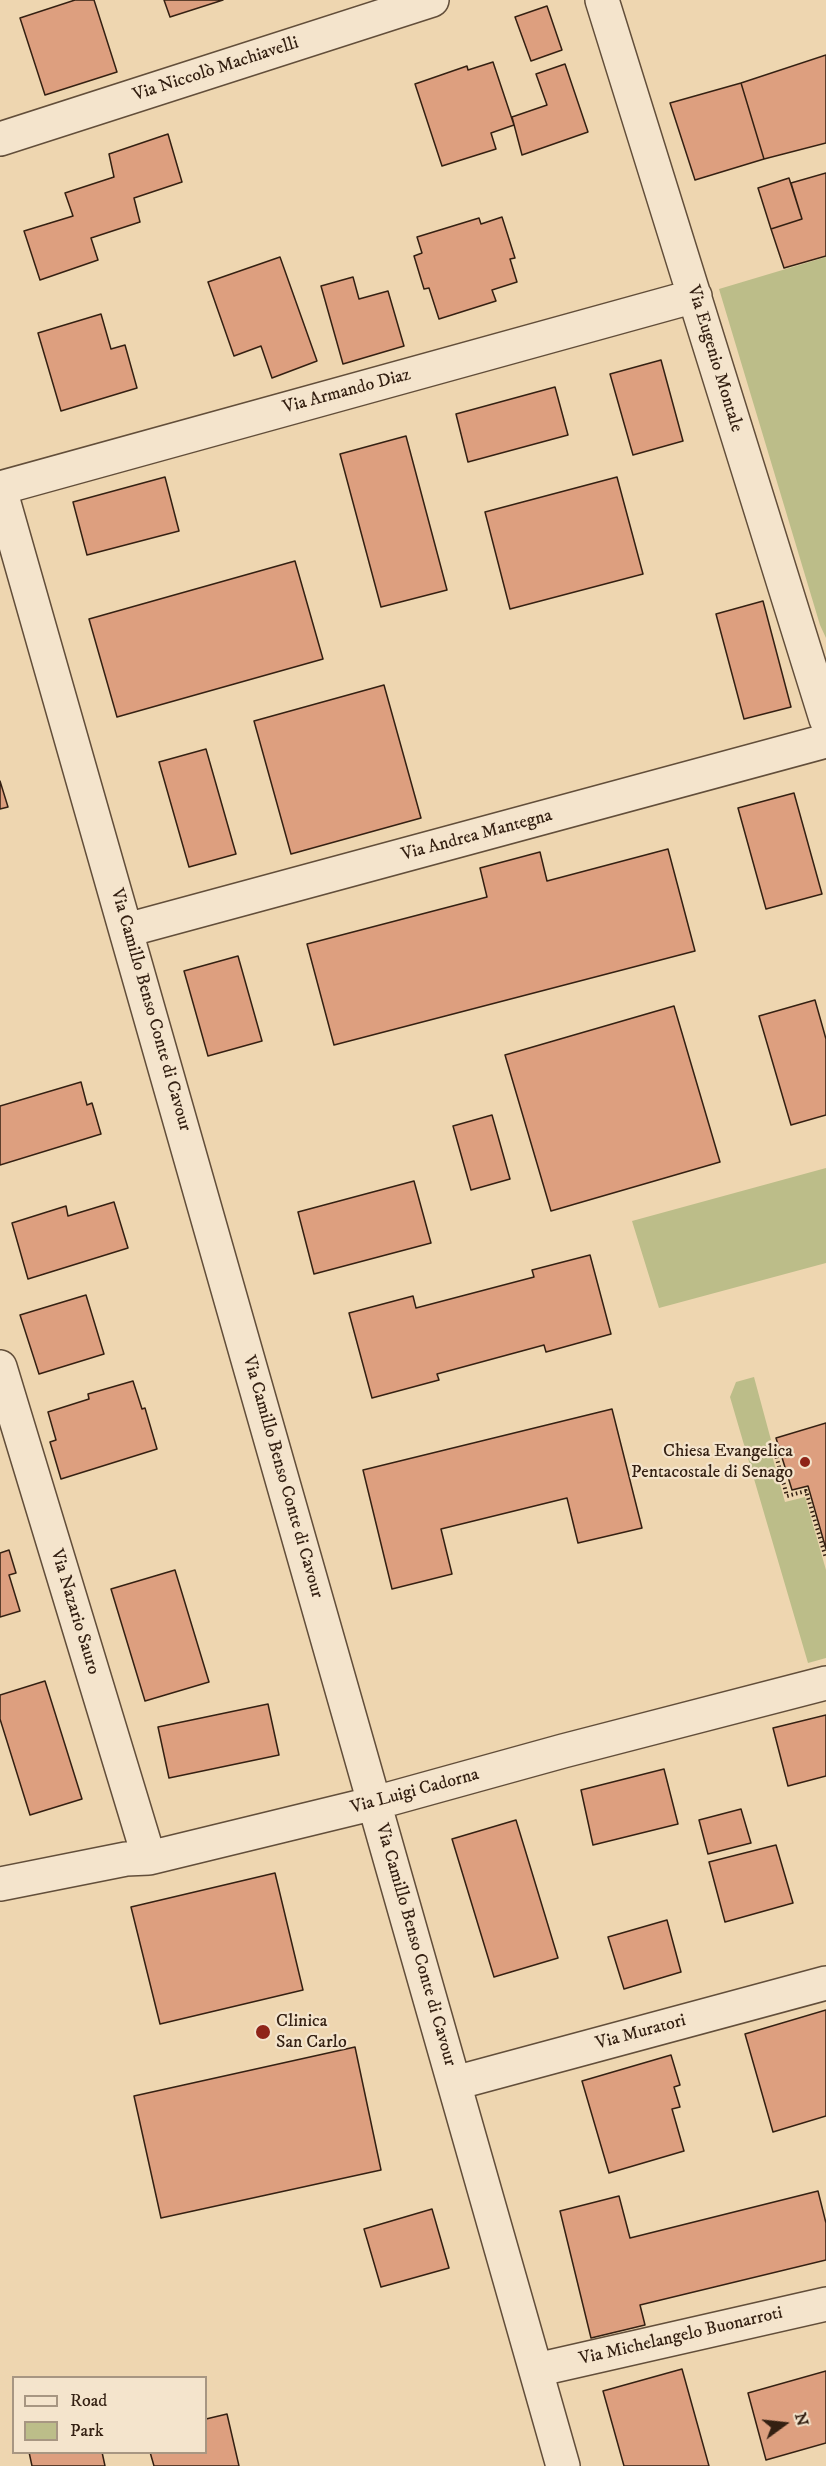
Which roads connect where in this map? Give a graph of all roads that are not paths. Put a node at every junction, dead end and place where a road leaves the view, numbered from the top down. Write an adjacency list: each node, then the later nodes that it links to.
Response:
1 (432, 0): 3 (street, Via Niccolò Machiavelli)
2 (602, 0): 4 (street, Via Eugenio Montale)
3 (0, 140)
4 (695, 296): 5 (street, Via Armando Diaz); 6 (street, Via Eugenio Montale)
5 (2, 504): 8 (street, Via Camillo Benso Conte di Cavour)
6 (826, 719)
7 (826, 741): 8 (street, Via Andrea Mantegna)
8 (128, 930): 11 (street, Via Camillo Benso Conte di Cavour)
9 (0, 1367): 12 (street, Via Nazario Sauro)
10 (826, 1683): 11 (street, Via Luigi Cadorna)
11 (375, 1803): 12 (street, Via Luigi Cadorna); 15 (street, Via Camillo Benso Conte di Cavour)
12 (149, 1858): 13 (street, Via Luigi Cadorna)
13 (0, 1884)
14 (826, 1983): 15 (street, Via Muratori)
15 (455, 2083): 17 (street, Via Camillo Benso Conte di Cavour)
16 (826, 2304): 17 (street, Via Michelangelo Buonarroti)
17 (536, 2370): 18 (street, Via Camillo Benso Conte di Cavour)
18 (563, 2466)

